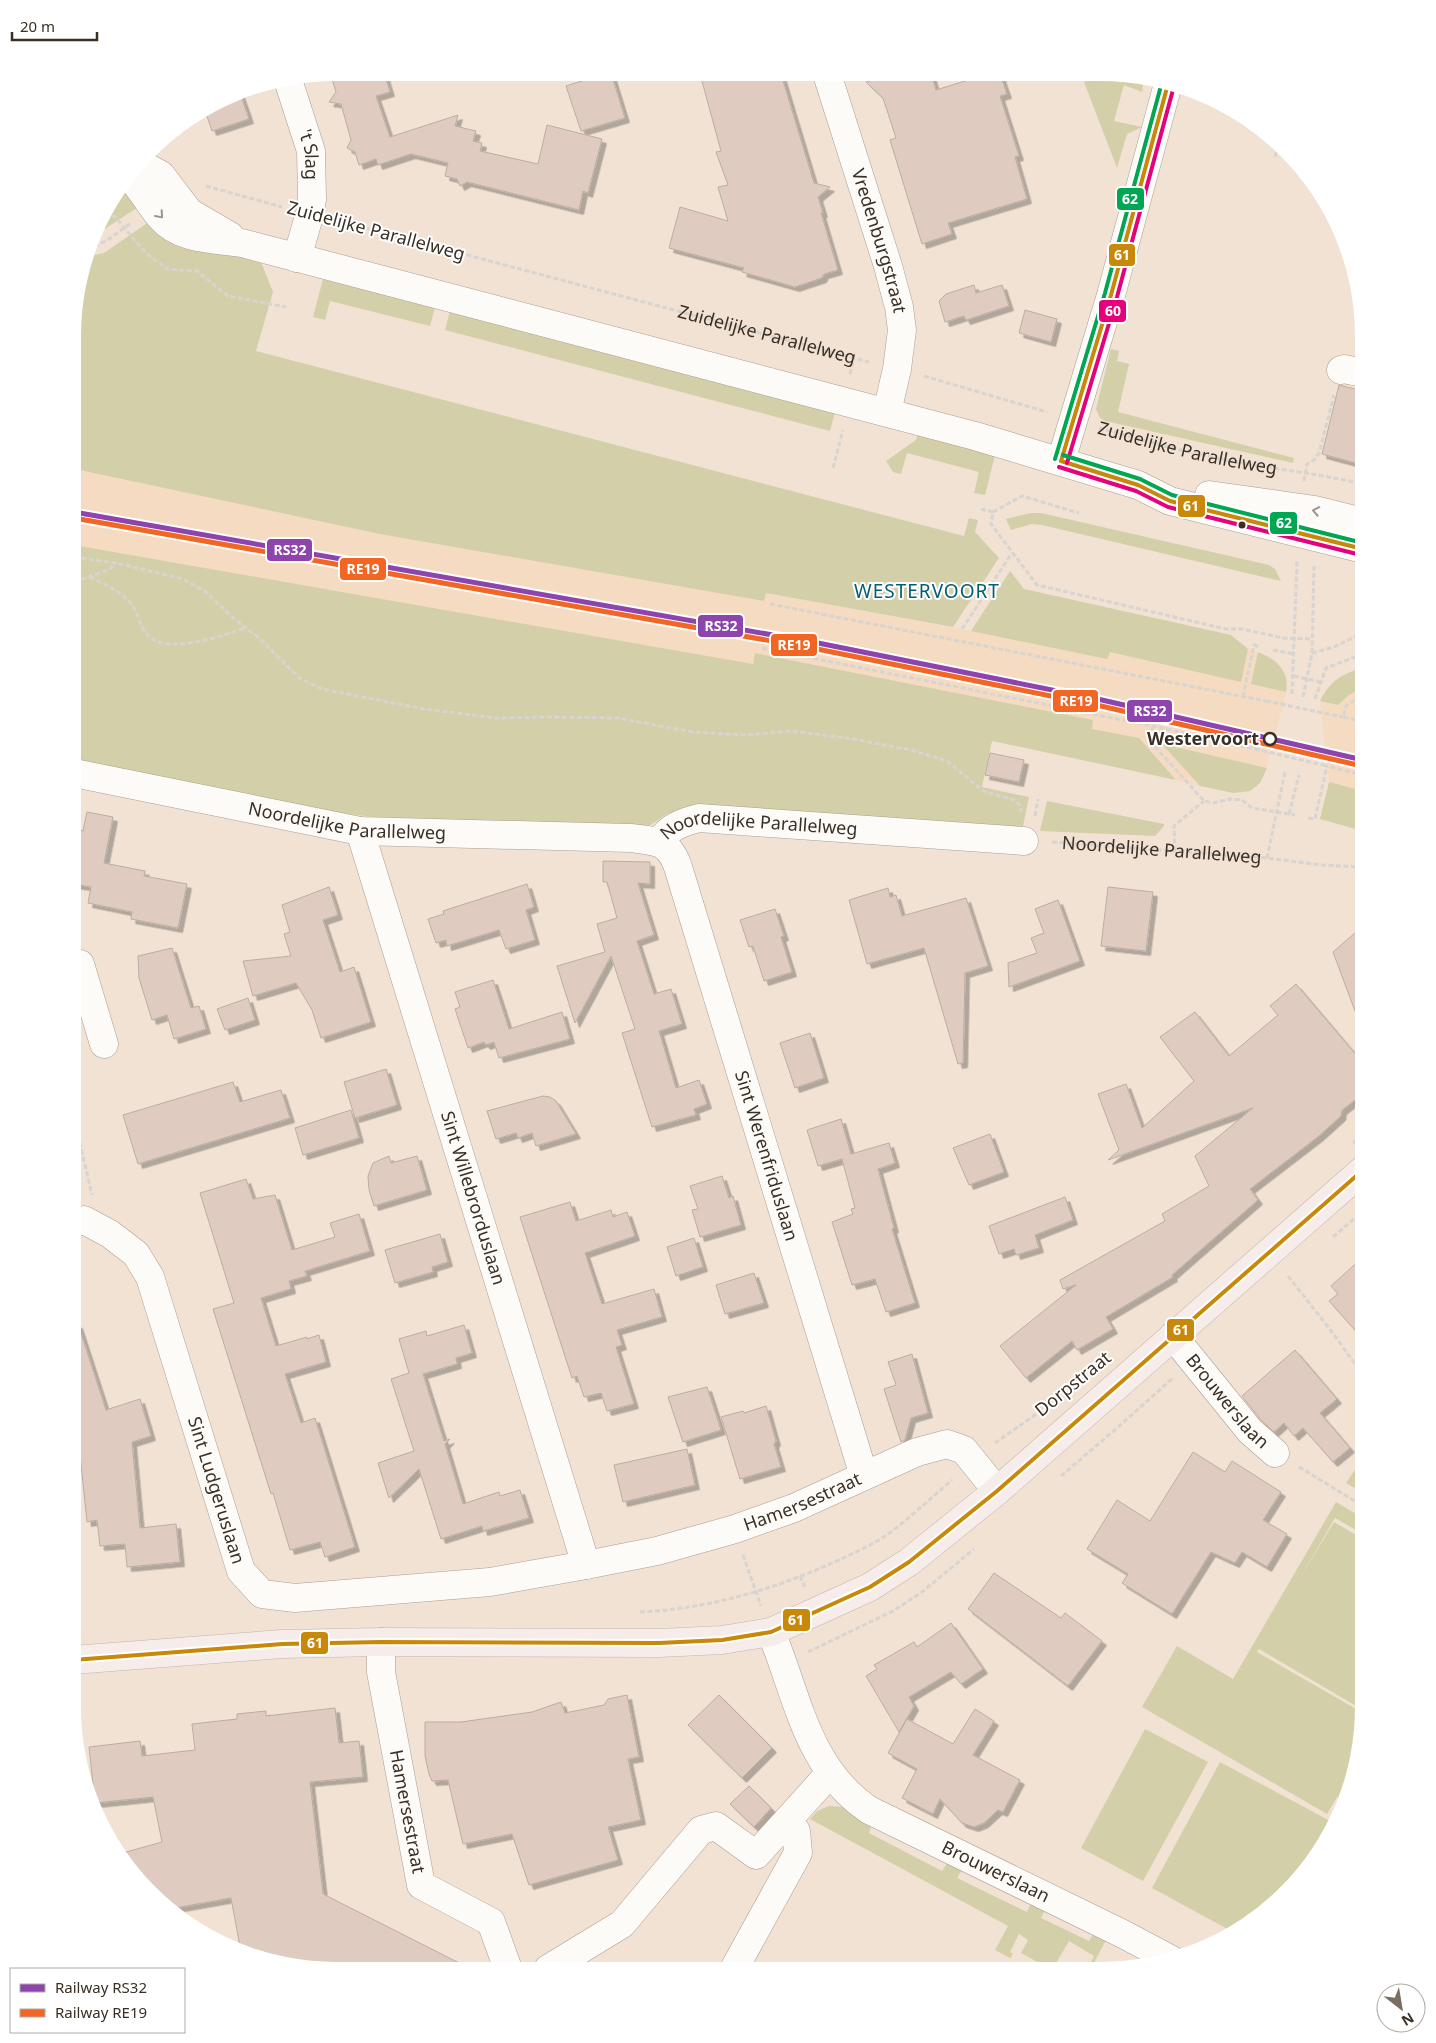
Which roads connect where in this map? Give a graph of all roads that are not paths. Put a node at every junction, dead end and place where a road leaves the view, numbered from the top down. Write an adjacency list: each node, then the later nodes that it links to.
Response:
1 (829, 81): 8 (street, Vredenburgstraat)
2 (290, 85): 7 (street, 't Slag)
3 (1166, 90): 9 (street)
4 (146, 166): 6 (street, Zuidelijke Parallelweg)
5 (135, 180): 6 (street, Zuidelijke Parallelweg, one-way to 6)
6 (164, 201): 7 (street, Zuidelijke Parallelweg)
7 (297, 258): 8 (street, Zuidelijke Parallelweg)
8 (887, 412): 9 (street, Zuidelijke Parallelweg)
9 (1061, 460): 10 (street, Zuidelijke Parallelweg)
10 (1138, 485): 11 (street, Zuidelijke Parallelweg, one-way to 10); 12 (street, Zuidelijke Parallelweg)
11 (1355, 520)
12 (1355, 547)
13 (81, 774): 14 (street, Noordelijke Parallelweg)
14 (360, 831): 16 (street, Noordelijke Parallelweg); 25 (street, Sint Willebrorduslaan)
15 (1020, 841): 16 (street, Noordelijke Parallelweg)
16 (659, 842): 23 (street, Sint Werenfriduslaan)
17 (81, 967): 18 (street)
18 (104, 1044)
19 (1355, 1177): 21 (main road, Dorpstraat)
20 (81, 1222): 25 (street, Sint Ludgeruslaan)
21 (1173, 1336): 22 (street, Brouwerslaan); 24 (main road, Dorpstraat)
22 (1275, 1453)
23 (864, 1476): 24 (street, Hamersestraat); 25 (street, Hamersestraat)
24 (997, 1491): 26 (main road, Dorpstraat)
25 (586, 1565)
26 (770, 1632): 27 (main road); 29 (street, Brouwerslaan)
27 (382, 1642): 28 (main road); 32 (street, Hamersestraat)
28 (81, 1659)
29 (830, 1773): 30 (street); 31 (street, Brouwerslaan)
30 (788, 1820): 33 (street); 34 (street)
31 (1161, 1954)
32 (505, 1962)
33 (561, 1962)
34 (738, 1962)

